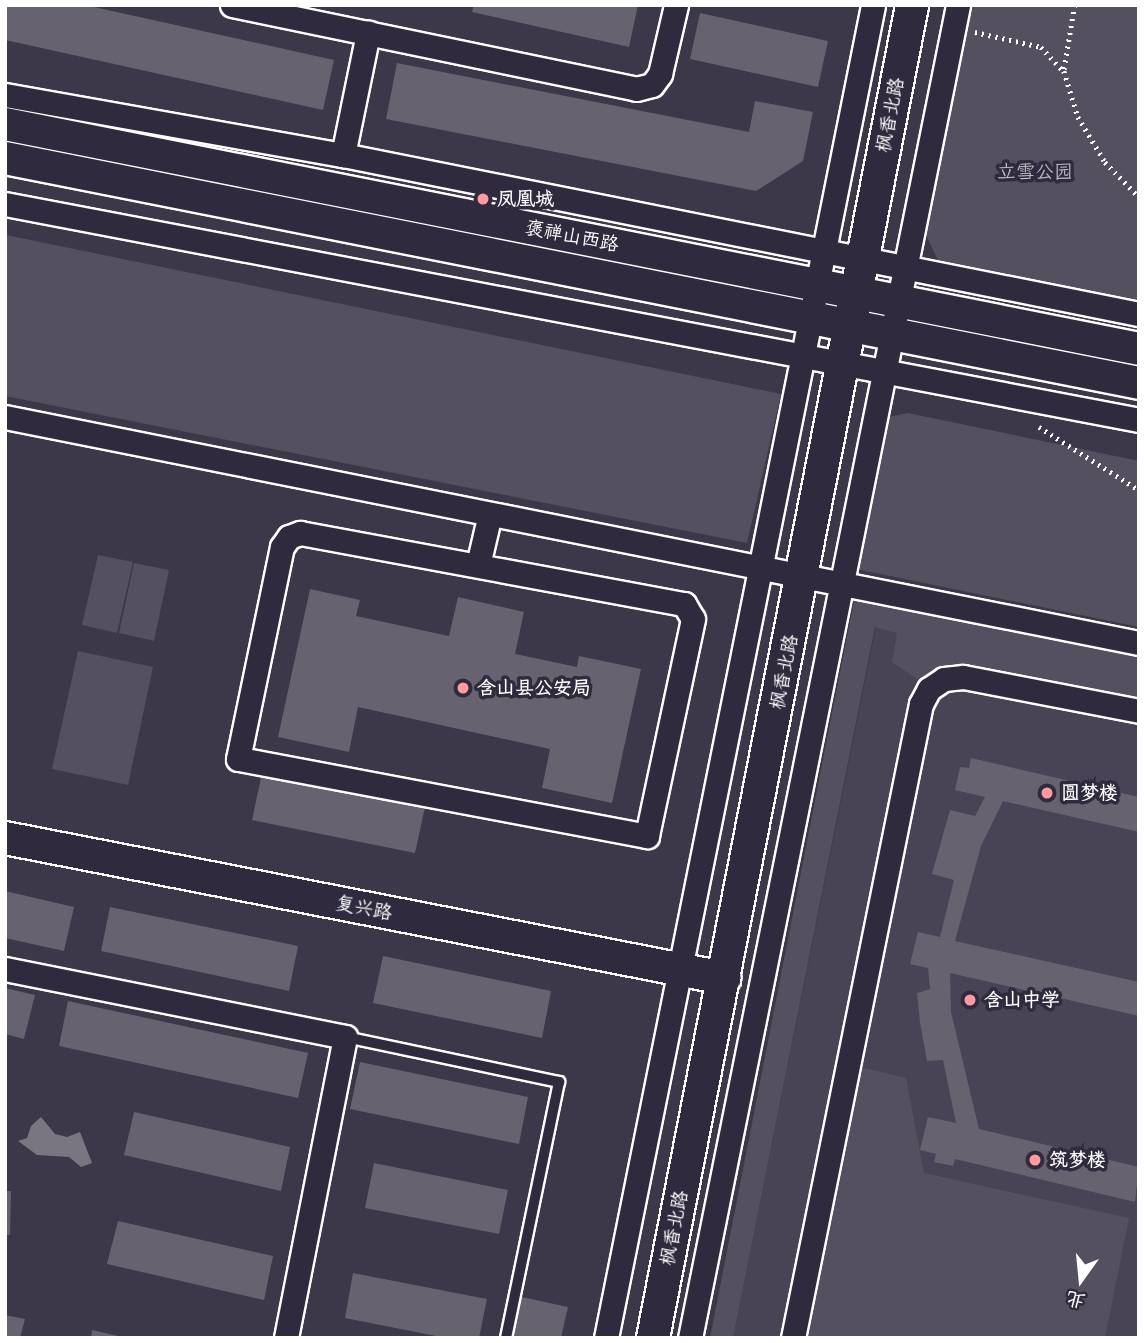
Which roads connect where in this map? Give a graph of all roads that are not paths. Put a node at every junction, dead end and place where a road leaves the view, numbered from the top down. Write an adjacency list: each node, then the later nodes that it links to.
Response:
1 (232, 5): 6 (street)
2 (676, 5): 6 (street)
3 (873, 5): 12 (street)
4 (912, 5): 13 (main road, 枫香北路)
5 (956, 16): 14 (street)
6 (368, 33): 9 (street)
7 (5, 95): 9 (street)
8 (5, 124): 15 (main road, 褒禅山西路)
9 (343, 155): 12 (street)
10 (5, 158): 19 (main road, 褒禅山西路)
11 (5, 204): 23 (street)
12 (824, 250): 13 (street); 15 (street)
13 (863, 257): 14 (street); 16 (main road, 枫香北路)
14 (905, 266): 17 (street); 18 (street)
15 (817, 285): 16 (main road, 褒禅山西路); 19 (street)
16 (856, 293): 17 (main road, 褒禅山西路); 20 (main road, 枫香北路)
17 (898, 301): 21 (street); 22 (main road, 褒禅山西路)
18 (1139, 314)
19 (811, 317): 20 (main road, 褒禅山西路); 23 (street)
20 (850, 325): 21 (main road, 褒禅山西路); 24 (main road, 枫香北路)
21 (892, 333): 25 (street); 26 (main road, 褒禅山西路)
22 (1139, 349)
23 (804, 353): 24 (street); 31 (street)
24 (843, 361): 25 (street); 32 (main road, 枫香北路)
25 (885, 369): 28 (street); 33 (street)
26 (1139, 383)
27 (5, 417): 29 (street)
28 (1139, 420)
29 (490, 514): 30 (street); 31 (street)
30 (478, 565): 30 (street)
31 (761, 568): 32 (street); 38 (street)
32 (803, 576): 33 (street); 39 (main road, 枫香北路)
33 (841, 584): 34 (street); 45 (street)
34 (1139, 643)
35 (1139, 711): 46 (street)
36 (5, 838): 38 (main road, 复兴路)
37 (5, 968): 40 (street)
38 (680, 970): 39 (main road, 复兴路); 43 (street)
39 (724, 978): 44 (main road, 枫香北路)
40 (345, 1037): 41 (street); 42 (lane)
41 (286, 1338)
42 (506, 1338)
43 (606, 1338)
44 (653, 1338)
45 (690, 1338)
46 (793, 1338)

